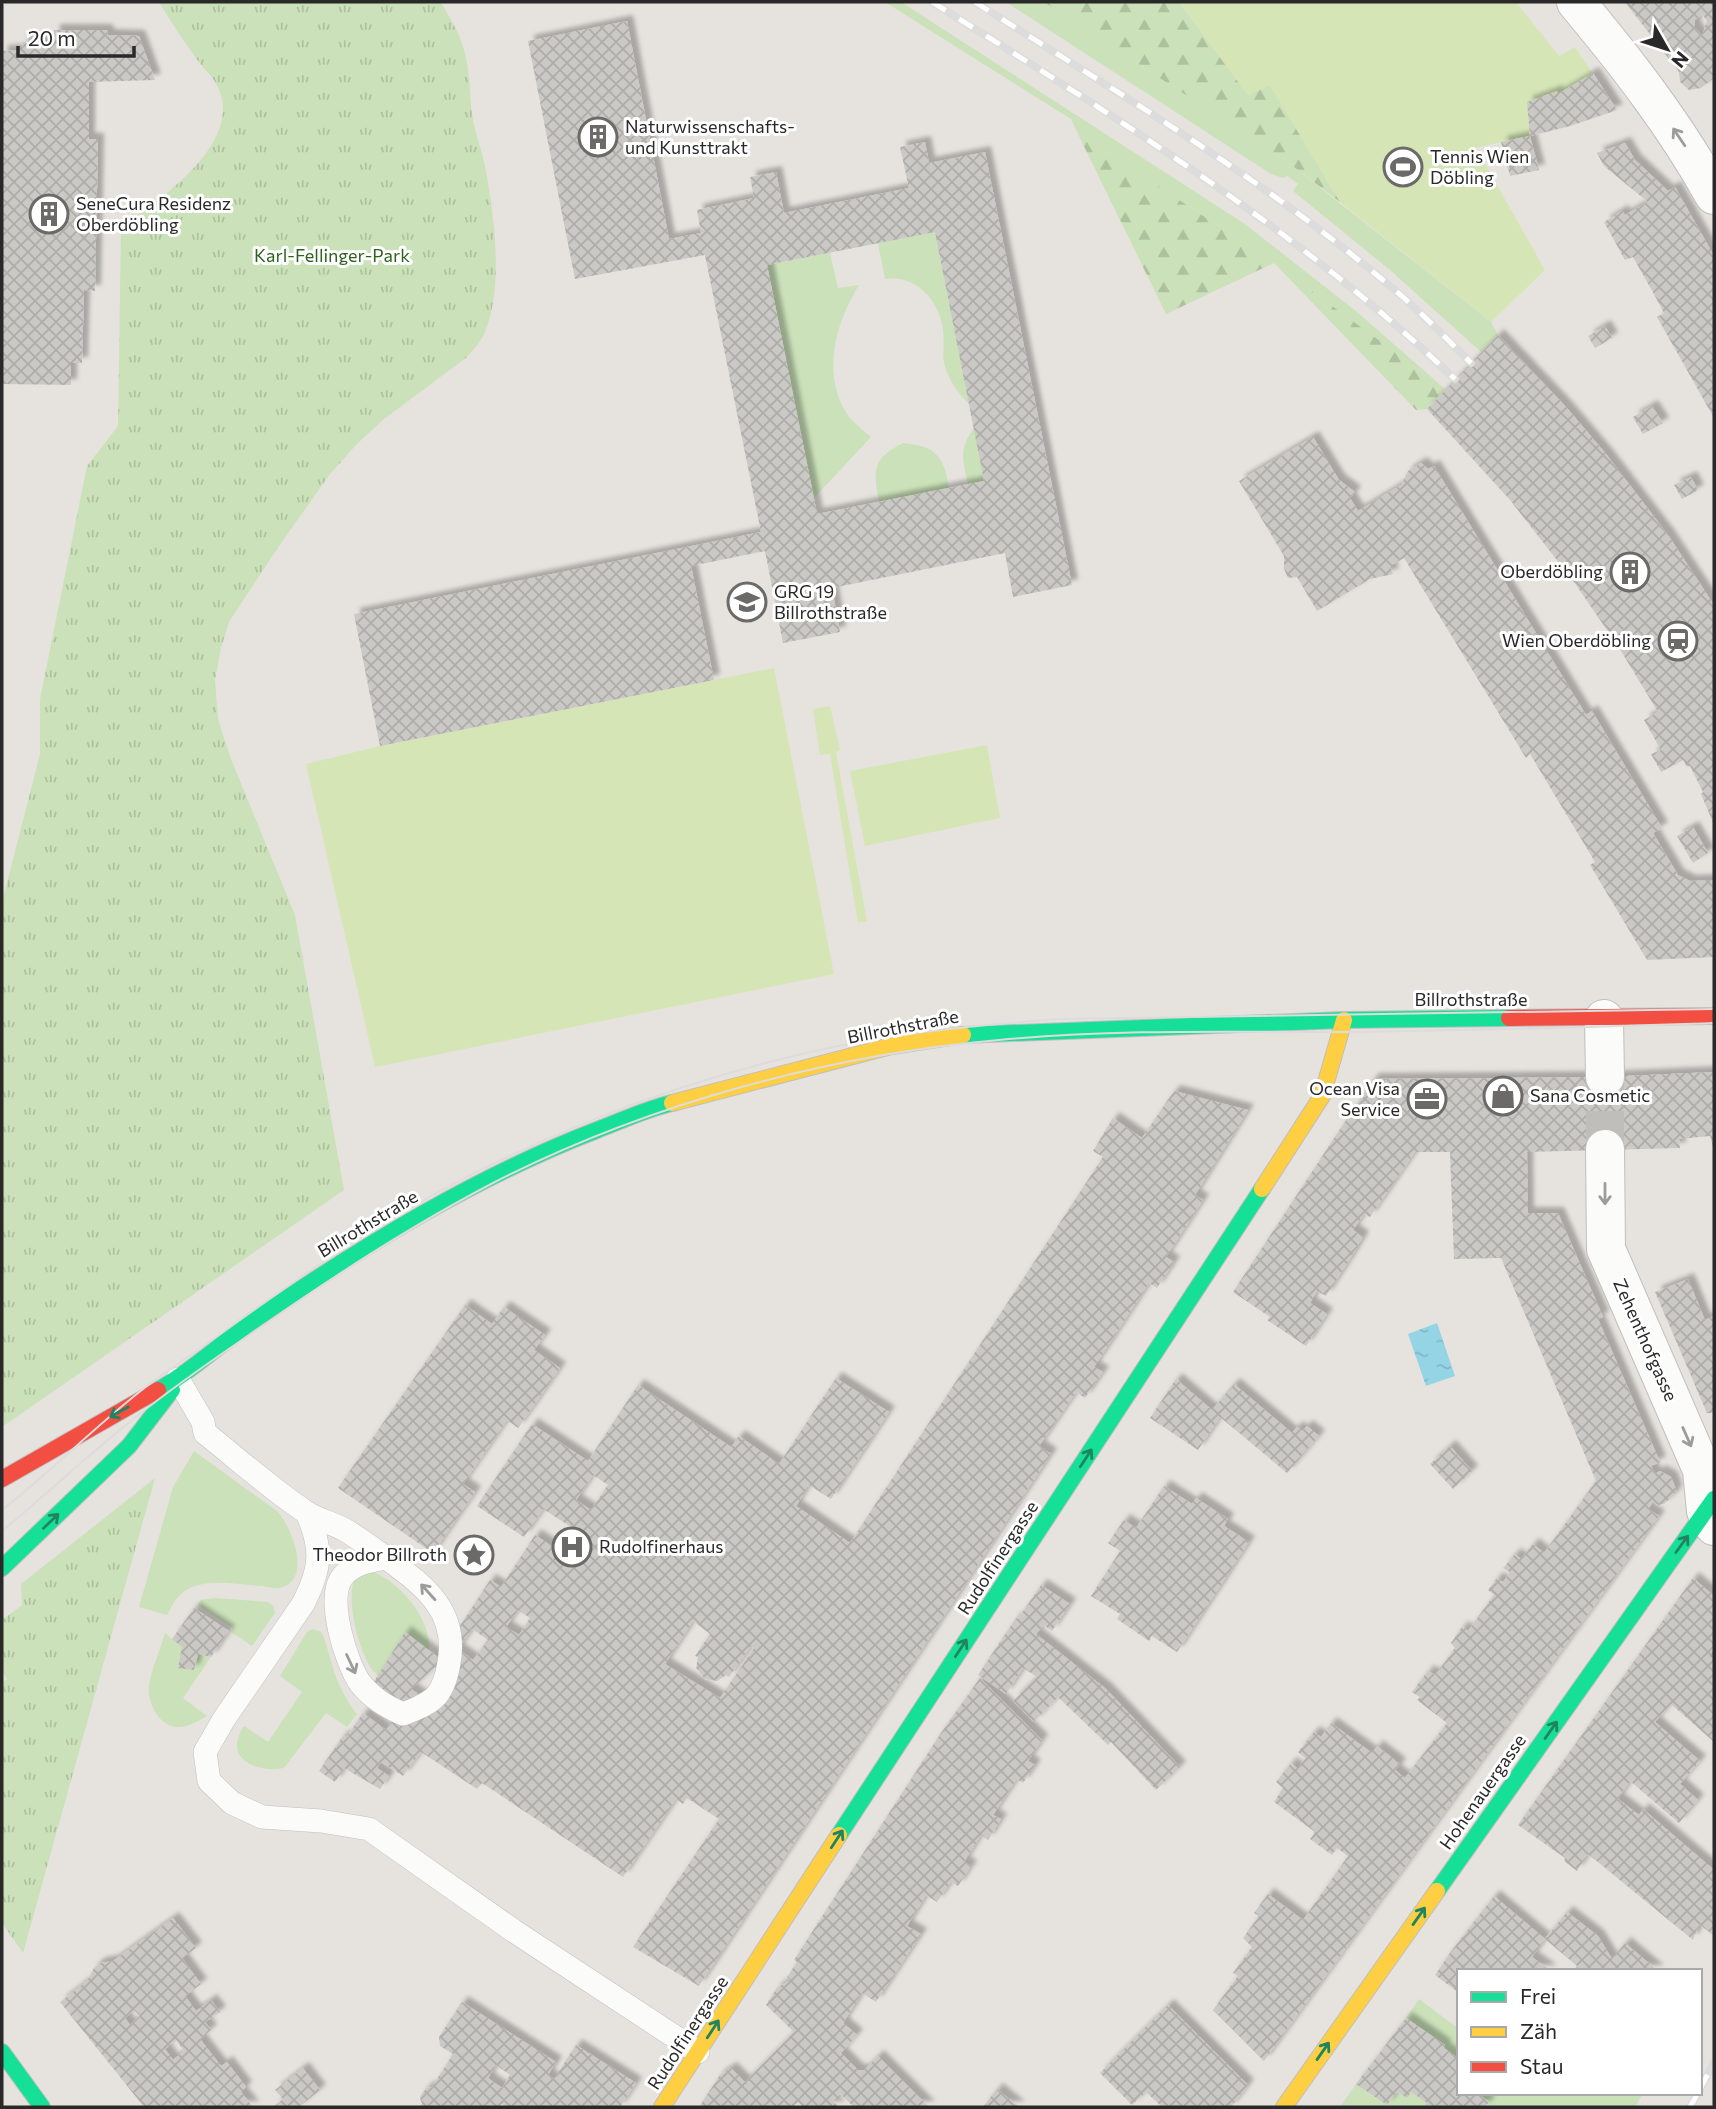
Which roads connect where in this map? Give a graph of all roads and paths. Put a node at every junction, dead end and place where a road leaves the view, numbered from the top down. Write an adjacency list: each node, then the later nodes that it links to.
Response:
1 (1576, 2): 2 (street, one-way to 1)
2 (1714, 195)
3 (1714, 1016): 4 (main road, Billrothstraße)
4 (1604, 1019): 5 (main road, Billrothstraße); 6 (street)
5 (1344, 1020): 8 (main road, Billrothstraße); 17 (main road, Rudolfinergasse, one-way to 5)
6 (1605, 1077)
7 (1605, 1149): 10 (street, Zehenthofgasse, one-way to 10)
8 (178, 1379): 9 (main road, Billrothstraße, one-way to 9); 11 (lane); 13 (main road, Billrothstraße, one-way to 8)
9 (2, 1479)
10 (1712, 1512): 20 (main road, Hohenauergasse, one-way to 10)
11 (307, 1513): 12 (lane); 14 (lane)
12 (386, 1558): 15 (lane); 15 (lane, one-way to 12)
13 (2, 1568)
14 (312, 1587): 15 (lane); 17 (lane)
15 (335, 1599)
16 (2, 2052): 18 (main road)
17 (698, 2052): 19 (main road, Rudolfinergasse)
18 (41, 2107)
19 (662, 2107)
20 (1284, 2107)

